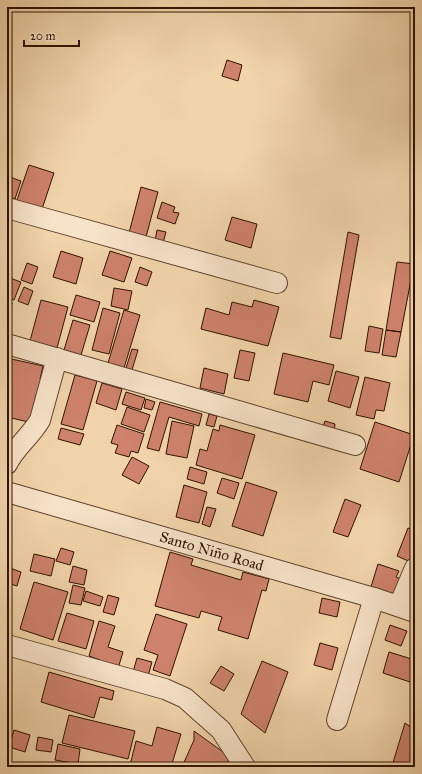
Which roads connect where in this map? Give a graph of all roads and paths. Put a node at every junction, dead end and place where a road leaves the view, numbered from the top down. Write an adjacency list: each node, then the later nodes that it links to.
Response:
1 (7, 208): 2 (street)
2 (277, 283)
3 (7, 344): 4 (street)
4 (56, 358): 5 (street); 6 (street)
5 (355, 444)
6 (7, 464)
7 (7, 492): 9 (street, Santo Niño Road)
8 (415, 568): 10 (street)
9 (374, 598): 10 (street, Santo Niño Road); 12 (street)
10 (407, 609)
11 (7, 645): 13 (street)
12 (337, 720)
13 (245, 767)

